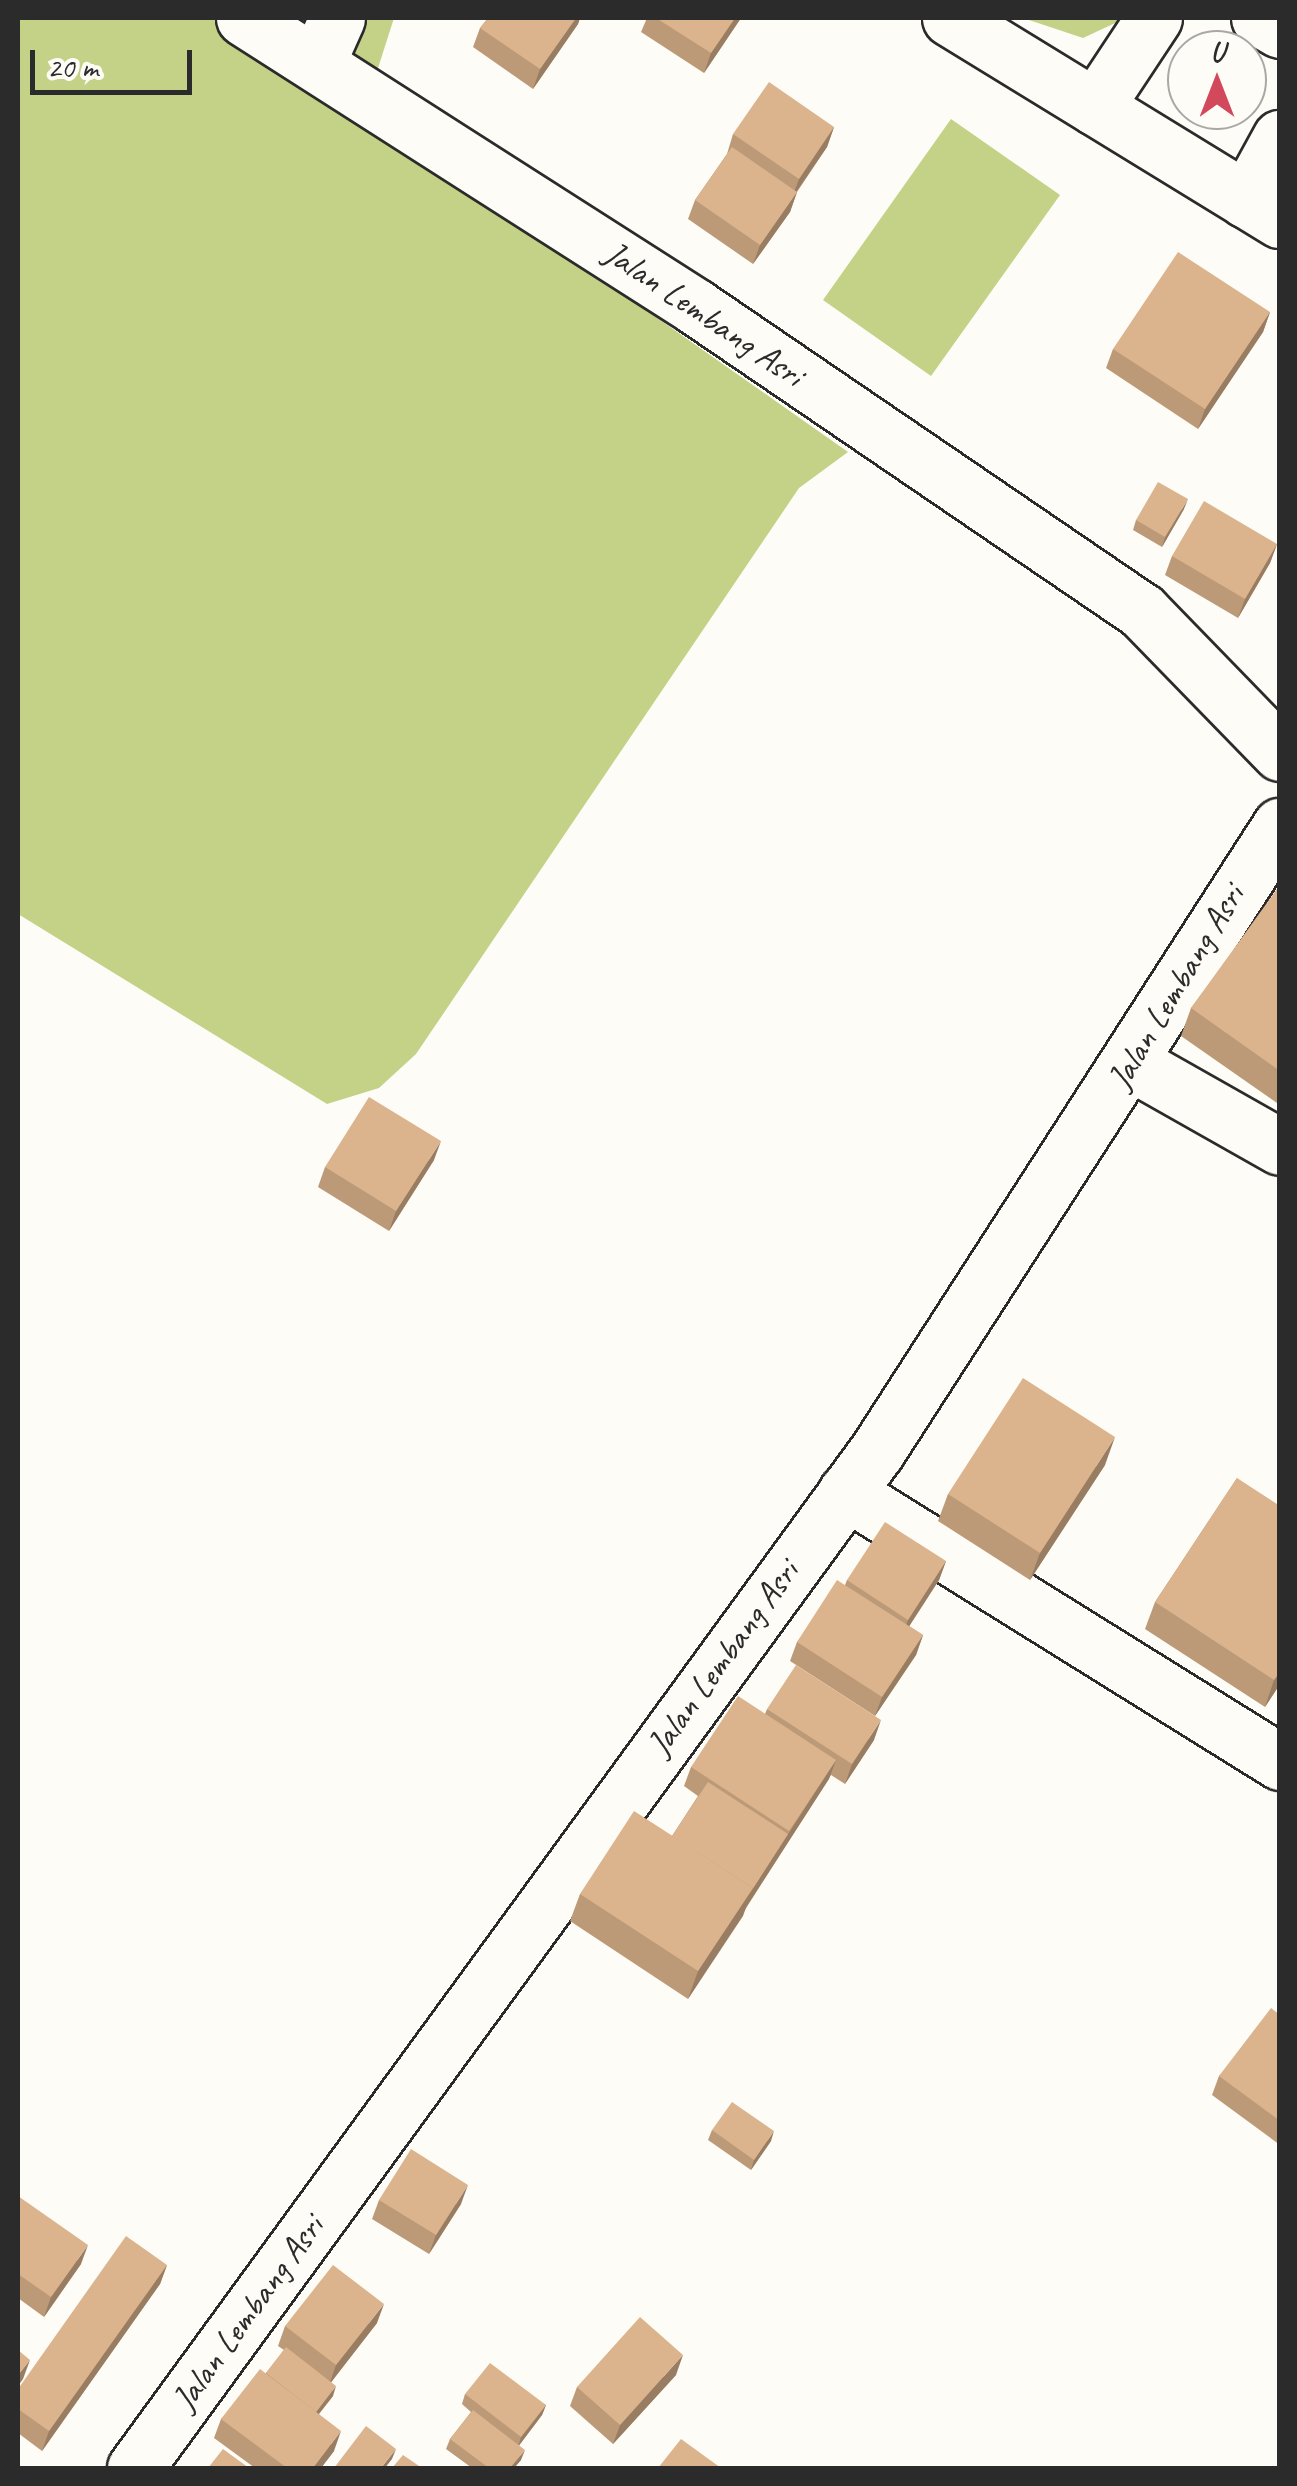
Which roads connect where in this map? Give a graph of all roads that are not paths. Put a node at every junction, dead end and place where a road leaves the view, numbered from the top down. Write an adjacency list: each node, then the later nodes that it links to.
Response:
1 (244, 18): 6 (street, Jalan Lembang Asri)
2 (950, 18): 7 (street)
3 (1154, 18): 7 (street)
4 (1259, 18): 5 (street)
5 (1280, 30)
6 (327, 40): 10 (street, Jalan Lembang Asri)
7 (1095, 107): 9 (street)
8 (1280, 138): 9 (street)
9 (1263, 210)
10 (1280, 753)
11 (1280, 826): 12 (street, Jalan Lembang Asri)
12 (1130, 1062): 13 (street); 14 (street, Jalan Lembang Asri)
13 (1280, 1148)
14 (846, 1492): 15 (street); 16 (street, Jalan Lembang Asri)
15 (1280, 1762)
16 (135, 2468)

